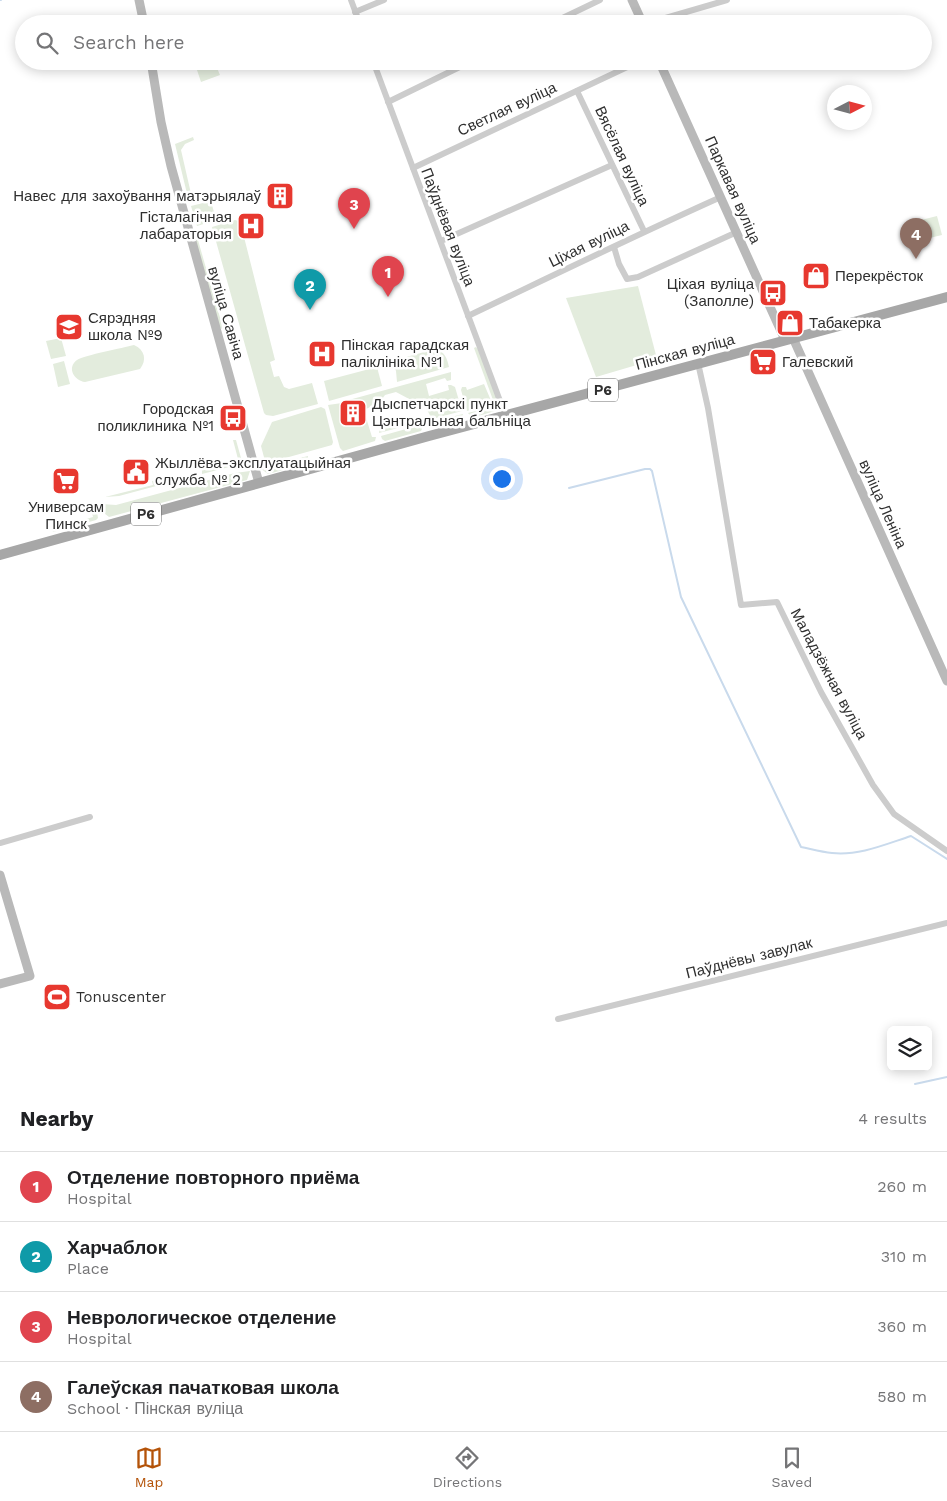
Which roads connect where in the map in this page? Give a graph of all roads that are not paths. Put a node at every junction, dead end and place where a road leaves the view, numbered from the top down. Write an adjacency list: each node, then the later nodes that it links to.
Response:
1 (139, 0): 8 (street)
2 (351, 0): 7 (street)
3 (384, 0): 7 (street)
4 (600, 0): 10 (street)
5 (632, 0): 11 (street)
6 (727, 0): 12 (street)
7 (355, 12): 9 (street)
8 (142, 15)
9 (356, 15)
10 (569, 15)
11 (640, 15)
12 (675, 15)
13 (152, 70): 32 (street, вуліца Савіча)
14 (376, 70): 19 (street, Паўднёвая вуліца)
15 (454, 70): 19 (street)
16 (620, 70): 18 (street, Светлая вуліца)
17 (663, 70): 22 (street, Паркавая вуліца)
18 (577, 90): 20 (street, Вясёлая вуліца); 21 (street, Светлая вуліца)
19 (388, 102): 21 (street, Паўднёвая вуліца)
20 (612, 165): 23 (street, Вясёлая вуліца); 25 (street)
21 (412, 168): 25 (street, Паўднёвая вуліца)
22 (721, 197): 23 (street, Ціхая вуліца); 24 (street, Паркавая вуліца)
23 (644, 231): 26 (street, Ціхая вуліца)
24 (737, 232): 26 (street); 29 (street, Паркавая вуліца)
25 (441, 241): 28 (street, Паўднёвая вуліца)
26 (614, 247): 28 (street, Ціхая вуліца)
27 (947, 297): 29 (main road, Пінская вуліца / Р6)
28 (468, 316): 31 (street, Паўднёвая вуліца)
29 (786, 336): 30 (main road, Пінская вуліца / Р6); 34 (street, вуліца Леніна)
30 (698, 363): 31 (main road, Пінская вуліца / Р6); 37 (street, Маладзёжная вуліца)
31 (506, 417): 32 (main road, Р6)
32 (259, 483): 33 (main road, Р6)
33 (0, 555)
34 (947, 681)
35 (90, 817): 36 (street)
36 (2, 842)
37 (947, 851)
38 (0, 875): 40 (street)
39 (947, 923): 41 (street, Паўднёвы завулак)
40 (0, 984)
41 (558, 1019)

